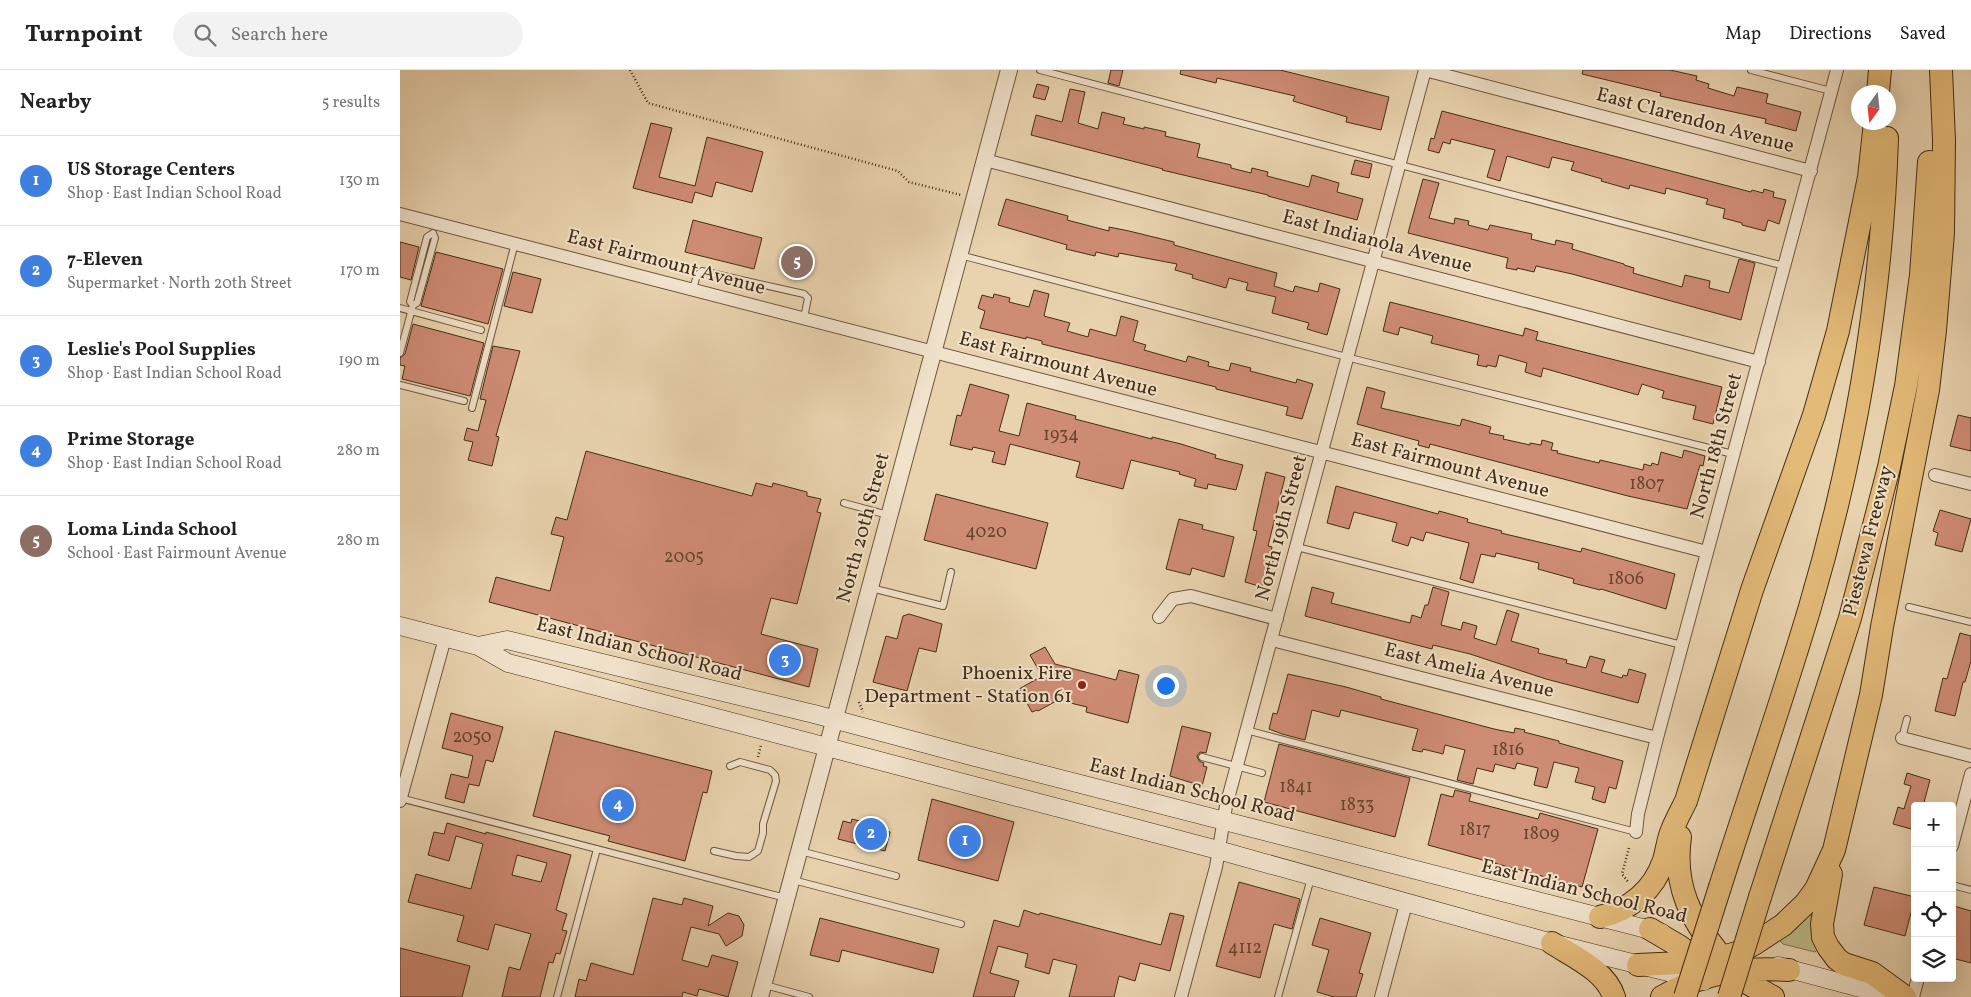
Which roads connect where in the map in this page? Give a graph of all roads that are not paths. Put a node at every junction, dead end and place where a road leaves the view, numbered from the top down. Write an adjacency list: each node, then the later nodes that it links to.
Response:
1 (1009, 70): 15 (street, North 20th Street)
2 (1040, 70): 16 (lane)
3 (1425, 70): 16 (street, North 19th Street); 17 (street, East Clarendon Avenue)
4 (1751, 70): 12 (lane)
5 (1837, 70): 12 (street, North 18th Street)
6 (1880, 70): 10 (highway)
7 (1888, 70): 11 (highway)
8 (1930, 70): 90 (highway, Piestewa Freeway, bridge)
9 (1941, 70): 75 (highway)
10 (1879, 85)
11 (1888, 85)
12 (1831, 91): 17 (street, North 18th Street)
13 (1874, 130): 68 (highway)
14 (1887, 130): 100 (highway, Piestewa Freeway, bridge)
15 (985, 160): 21 (street, North 20th Street); 22 (street, East Indianola Avenue)
16 (1399, 164): 22 (street, North 19th Street); 23 (lane)
17 (1811, 170): 23 (street, North 18th Street)
18 (400, 214): 19 (street, East Fairmount Avenue)
19 (434, 228): 20 (street, East Fairmount Avenue); 26 (lane)
20 (515, 243): 24 (street, East Fairmount Avenue); 35 (lane)
21 (960, 255): 29 (street, North 20th Street); 31 (lane)
22 (1374, 261): 31 (street, North 19th Street); 32 (street, East Indianola Avenue)
23 (1784, 266): 32 (street, North 18th Street)
24 (693, 289): 27 (street, East Fairmount Avenue); 27 (lane)
25 (400, 308): 26 (lane)
26 (412, 308): 28 (lane); 30 (lane)
27 (804, 318): 29 (street, East Fairmount Avenue)
28 (481, 330)
29 (935, 352): 36 (street, East Fairmount Avenue); 41 (street, North 20th Street)
30 (400, 353)
31 (1348, 357): 36 (street, North 19th Street); 37 (lane)
32 (1760, 362): 37 (street, North 18th Street)
33 (400, 384): 34 (lane)
34 (464, 401)
35 (472, 408)
36 (1322, 452): 42 (street, North 19th Street); 43 (street, East Fairmount Avenue)
37 (1734, 455): 43 (street, North 18th Street)
38 (1935, 475): 39 (street)
39 (1971, 484)
40 (844, 503): 41 (lane)
41 (890, 516): 45 (street, North 20th Street)
42 (1297, 547): 48 (street, North 19th Street); 53 (lane)
43 (1707, 552): 53 (street, North 18th Street)
44 (951, 572): 45 (lane)
45 (870, 588): 56 (street, North 20th Street)
46 (1909, 607): 49 (lane)
47 (1159, 617): 48 (street)
48 (1277, 619): 52 (street, North 19th Street)
49 (1971, 622)
50 (400, 626): 51 (main road, East Indian School Road)
51 (445, 638): 54 (main road, East Indian School Road); 67 (street)
52 (1272, 640): 57 (street, North 19th Street); 58 (street, East Amelia Avenue)
53 (1682, 645): 58 (street, North 18th Street)
54 (478, 646): 56 (main road, East Indian School Road); 60 (main road, East Indian School Road)
55 (1907, 719): 59 (lane)
56 (835, 720): 60 (street, North 20th Street); 69 (main road, East Indian School Road)
57 (1246, 730): 64 (street, North 19th Street); 71 (lane)
58 (1657, 738): 71 (street, North 18th Street)
59 (1902, 738): 61 (street)
60 (827, 748): 73 (street, North 20th Street); 74 (main road, East Indian School Road)
61 (1971, 756)
62 (1202, 757): 64 (lane)
63 (730, 766): 76 (lane)
64 (1236, 766): 65 (lane); 69 (street, North 19th Street)
65 (1262, 773)
66 (1971, 774): 70 (street)
67 (400, 799): 72 (lane)
68 (1686, 802): 84 (highway); 90 (highway)
69 (1224, 821): 74 (street, North 19th Street); 84 (main road, East Indian School Road)
70 (1956, 831)
71 (1636, 832)
72 (597, 849): 82 (lane); 93 (lane)
73 (800, 850): 77 (lane); 79 (street, North 20th Street)
74 (1218, 850): 78 (main road, East Indian School Road); 95 (street, North 19th Street)
75 (1834, 850): 90 (highway); 104 (highway)
76 (714, 851)
77 (896, 876)
78 (1311, 876): 83 (main road, East Indian School Road); 96 (lane)
79 (792, 880): 82 (street, North 20th Street); 85 (lane)
80 (1956, 886): 81 (lane)
81 (1971, 890)
82 (787, 898): 92 (street, North 20th Street)
83 (1406, 904): 87 (main road, East Indian School Road); 97 (street)
84 (1600, 917): 86 (main road, East Indian School Road)
85 (961, 924)
86 (1650, 929): 90 (highway)
87 (1552, 943): 88 (main road, East Indian School Road); 98 (highway)
88 (1638, 965): 90 (highway)
89 (1790, 970): 90 (highway); 103 (main road)
90 (1720, 973): 99 (highway); 101 (main road); 102 (highway)
91 (1917, 982): 105 (street)
92 (762, 991): 94 (lane)
93 (557, 997)
94 (809, 997)
95 (1181, 997)
96 (1278, 997)
97 (1381, 997)
98 (1614, 997)
99 (1662, 997)
100 (1685, 997)
101 (1764, 997)
102 (1773, 997)
103 (1894, 997)
104 (1905, 997)
105 (1913, 997)

